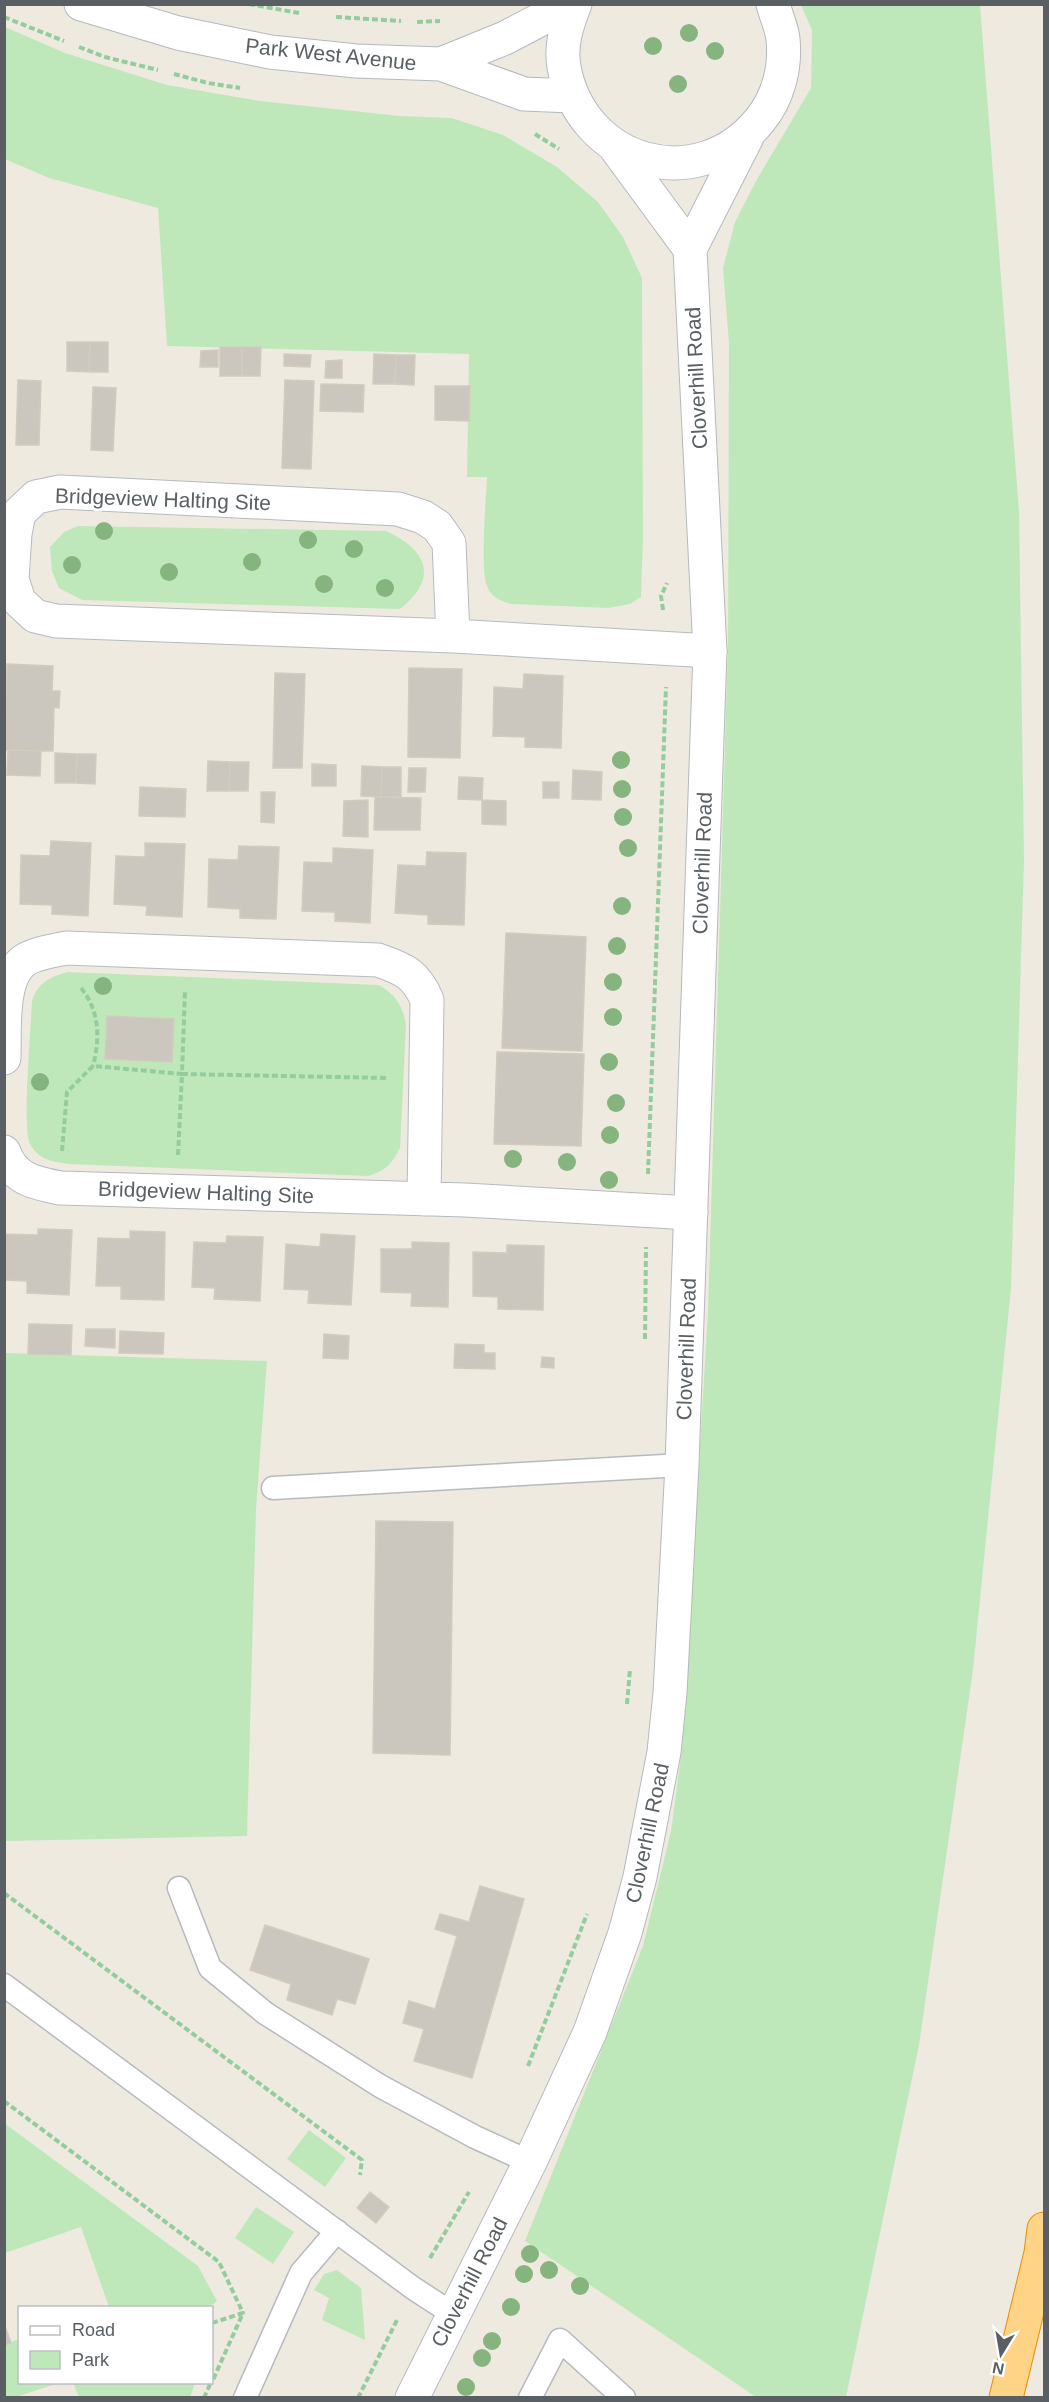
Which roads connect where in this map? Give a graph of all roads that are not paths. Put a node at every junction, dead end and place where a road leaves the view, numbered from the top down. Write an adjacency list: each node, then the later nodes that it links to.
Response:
1 (81, 4): 5 (street, Park West Avenue)
2 (570, 4): 5 (street, Park West Avenue)
3 (574, 4): 6 (street)
4 (773, 4): 7 (street)
5 (441, 64): 6 (street, Park West Avenue)
6 (572, 96): 8 (street)
7 (747, 136): 8 (street); 9 (street, Cloverhill Road)
8 (615, 147): 9 (street)
9 (690, 249): 11 (street, Cloverhill Road)
10 (453, 636): 10 (street, Bridgeview Halting Site); 11 (street, Bridgeview Halting Site)
11 (710, 651): 15 (street, Cloverhill Road)
12 (4, 1058): 14 (street)
13 (4, 1152): 14 (street, Bridgeview Halting Site)
14 (424, 1199): 15 (street, Bridgeview Halting Site)
15 (691, 1212): 16 (street, Cloverhill Road)
16 (682, 1465): 17 (lane); 20 (street, Cloverhill Road)
17 (273, 1488)
18 (179, 1888): 20 (lane)
19 (4, 1985): 22 (lane)
20 (530, 2162): 23 (street, Cloverhill Road)
21 (1044, 2229): 28 (highway)
22 (337, 2230): 23 (lane); 24 (lane)
23 (453, 2314): 25 (street, Cloverhill Road)
24 (244, 2397)
25 (412, 2397)
26 (530, 2397): 27 (lane)
27 (624, 2397)
28 (1006, 2397)

